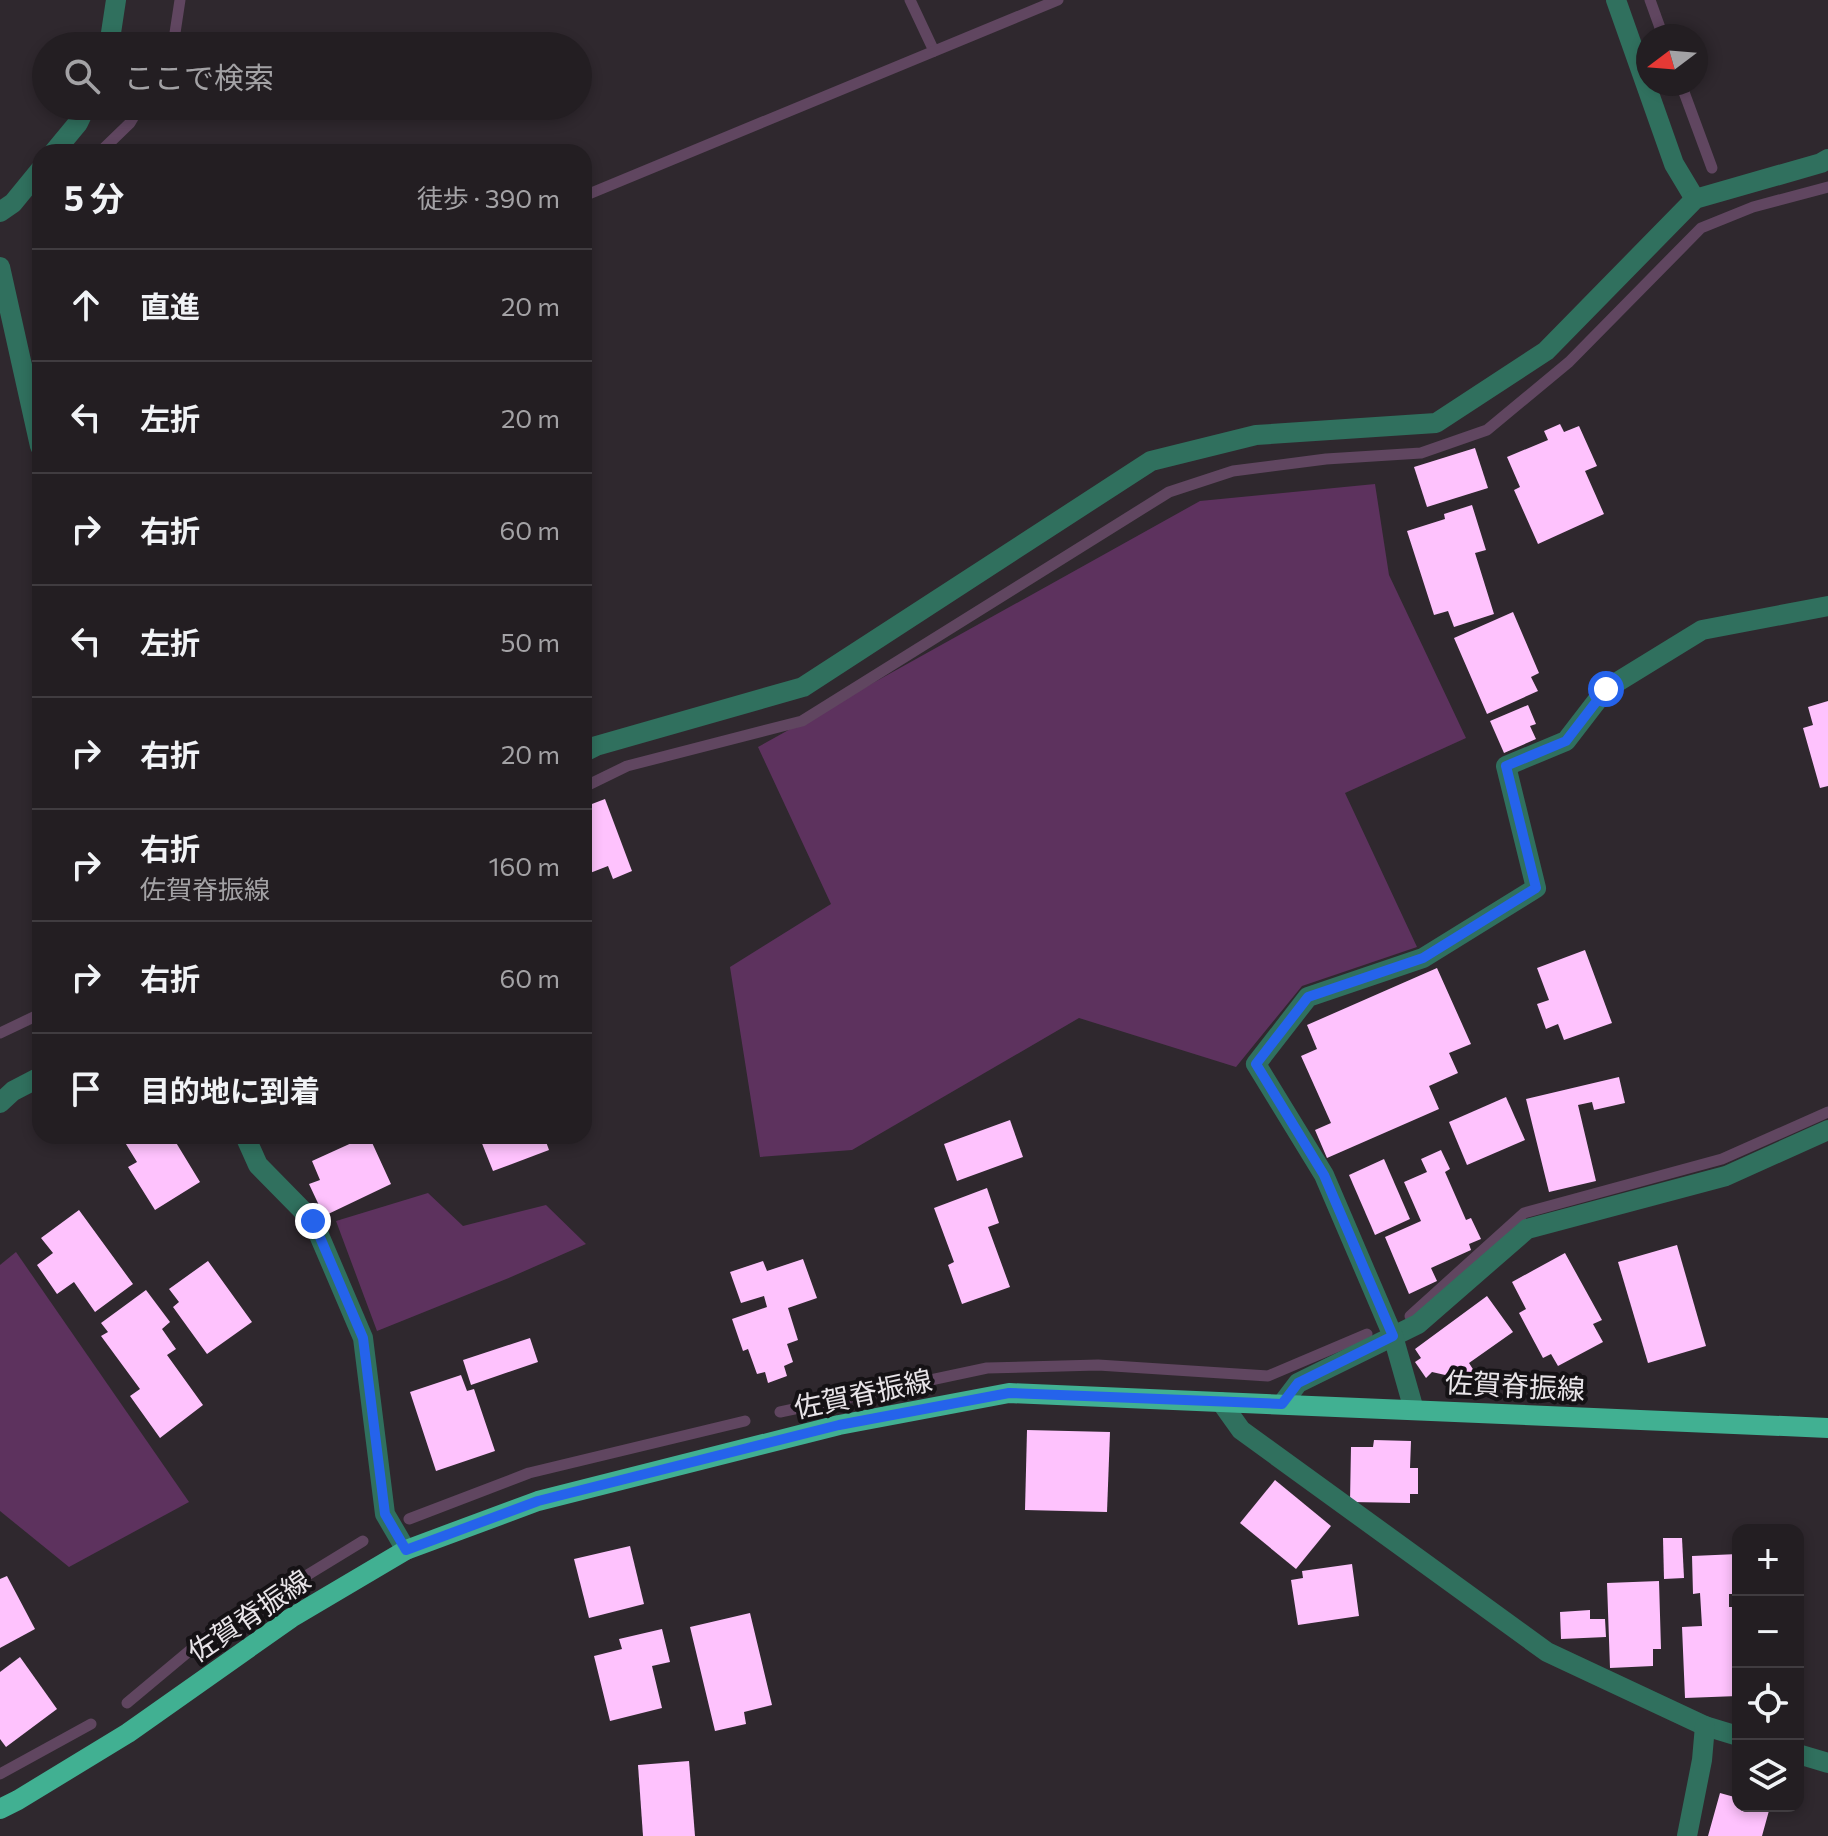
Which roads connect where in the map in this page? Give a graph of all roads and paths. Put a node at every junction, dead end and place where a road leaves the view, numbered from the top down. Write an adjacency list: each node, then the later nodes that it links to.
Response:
1 (116, 0): 3 (street)
2 (1616, 0): 8 (street)
3 (111, 32)
4 (79, 120): 5 (street)
5 (61, 144)
6 (1828, 159): 8 (street)
7 (32, 180): 9 (street)
8 (1695, 199): 13 (street)
9 (0, 212)
10 (0, 267): 11 (street)
11 (32, 410)
12 (1828, 606): 18 (street)
13 (592, 748)
14 (32, 1081): 15 (street)
15 (0, 1103)
16 (1828, 1130): 18 (street)
17 (249, 1144): 23 (street)
18 (1393, 1336): 20 (street); 21 (street)
19 (1221, 1402): 20 (main road, 佐賀脊振線); 23 (main road, 佐賀脊振線); 24 (street)
20 (1282, 1404): 21 (main road, 佐賀脊振線)
21 (1414, 1410): 22 (main road, 佐賀脊振線)
22 (1828, 1428)
23 (406, 1550): 28 (main road, 佐賀脊振線)
24 (1705, 1726): 25 (street); 29 (street)
25 (1732, 1734)
26 (1804, 1756): 27 (street)
27 (1828, 1763)
28 (0, 1809)
29 (1687, 1836)

